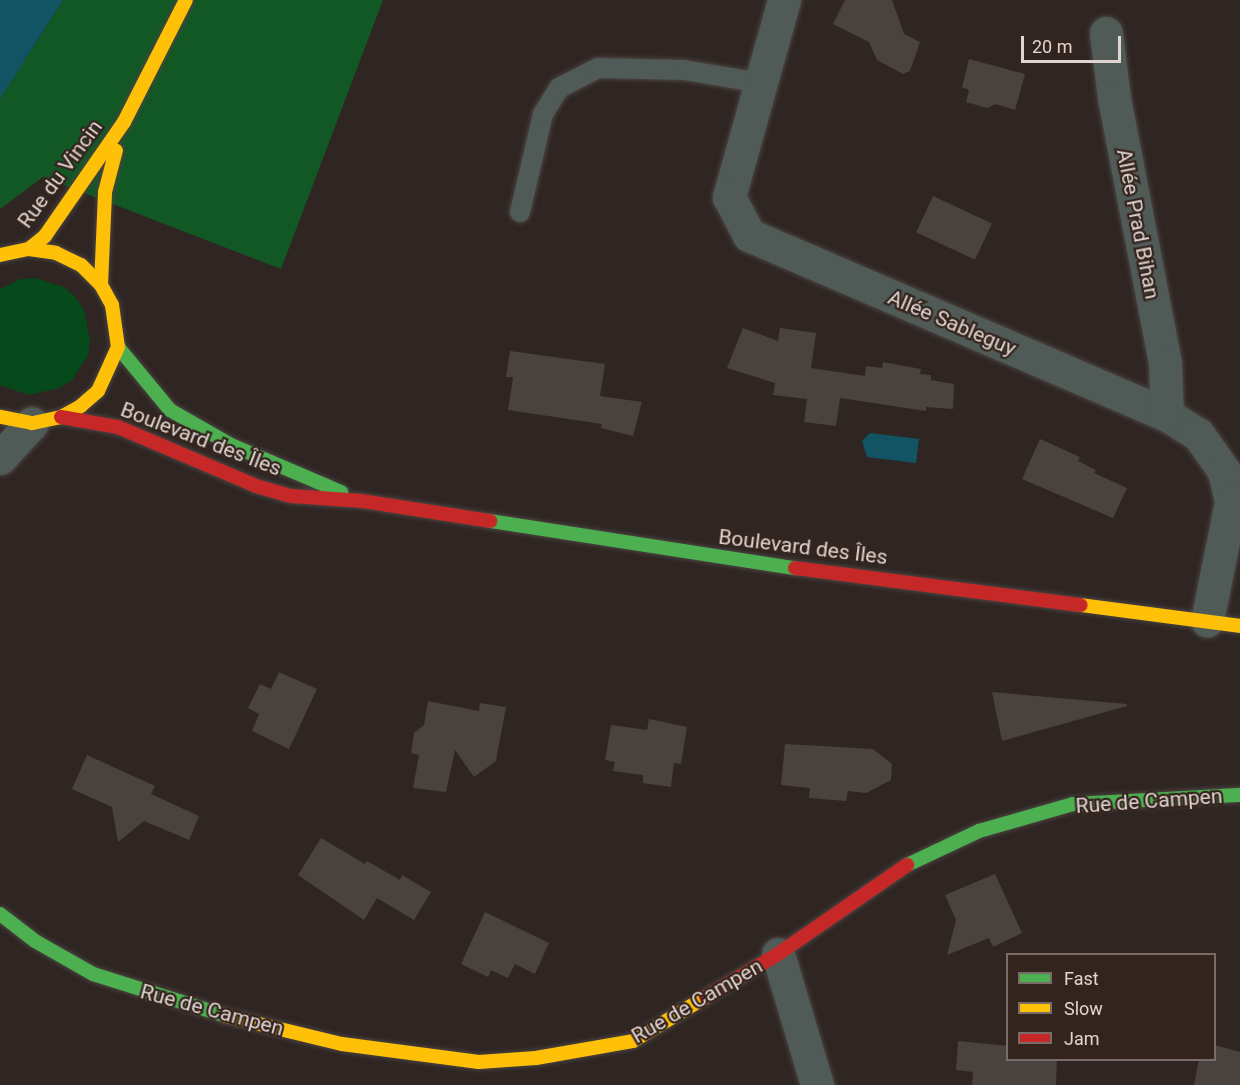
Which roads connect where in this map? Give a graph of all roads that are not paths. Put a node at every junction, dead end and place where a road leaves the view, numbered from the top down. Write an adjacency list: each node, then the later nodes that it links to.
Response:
1 (186, 0): 5 (main road, Rue du Vincin)
2 (784, 0): 4 (street, Allée Sableguy)
3 (1106, 33): 11 (street, Allée Prad Bihan)
4 (761, 83): 6 (lane); 11 (street, Allée Sableguy)
5 (124, 122): 7 (main road, Rue du Vincin); 9 (main road, Rue du Vincin)
6 (520, 212)
7 (29, 249): 8 (main road); 9 (main road)
8 (0, 255)
9 (101, 285): 10 (main road)
10 (118, 347): 13 (main road); 15 (main road, Boulevard des Îles)
11 (1167, 415): 16 (street, Allée Sableguy)
12 (0, 417): 13 (main road, Boulevard des Îles)
13 (47, 420): 14 (street); 15 (main road, Boulevard des Îles)
14 (0, 458)
15 (362, 501): 16 (main road, Boulevard des Îles)
16 (1207, 621): 17 (main road, Boulevard des Îles)
17 (1240, 626)
18 (1240, 795): 20 (main road, Rue de Campen)
19 (0, 914): 20 (main road, Rue de Campen)
20 (778, 954): 21 (street)
21 (818, 1085)

